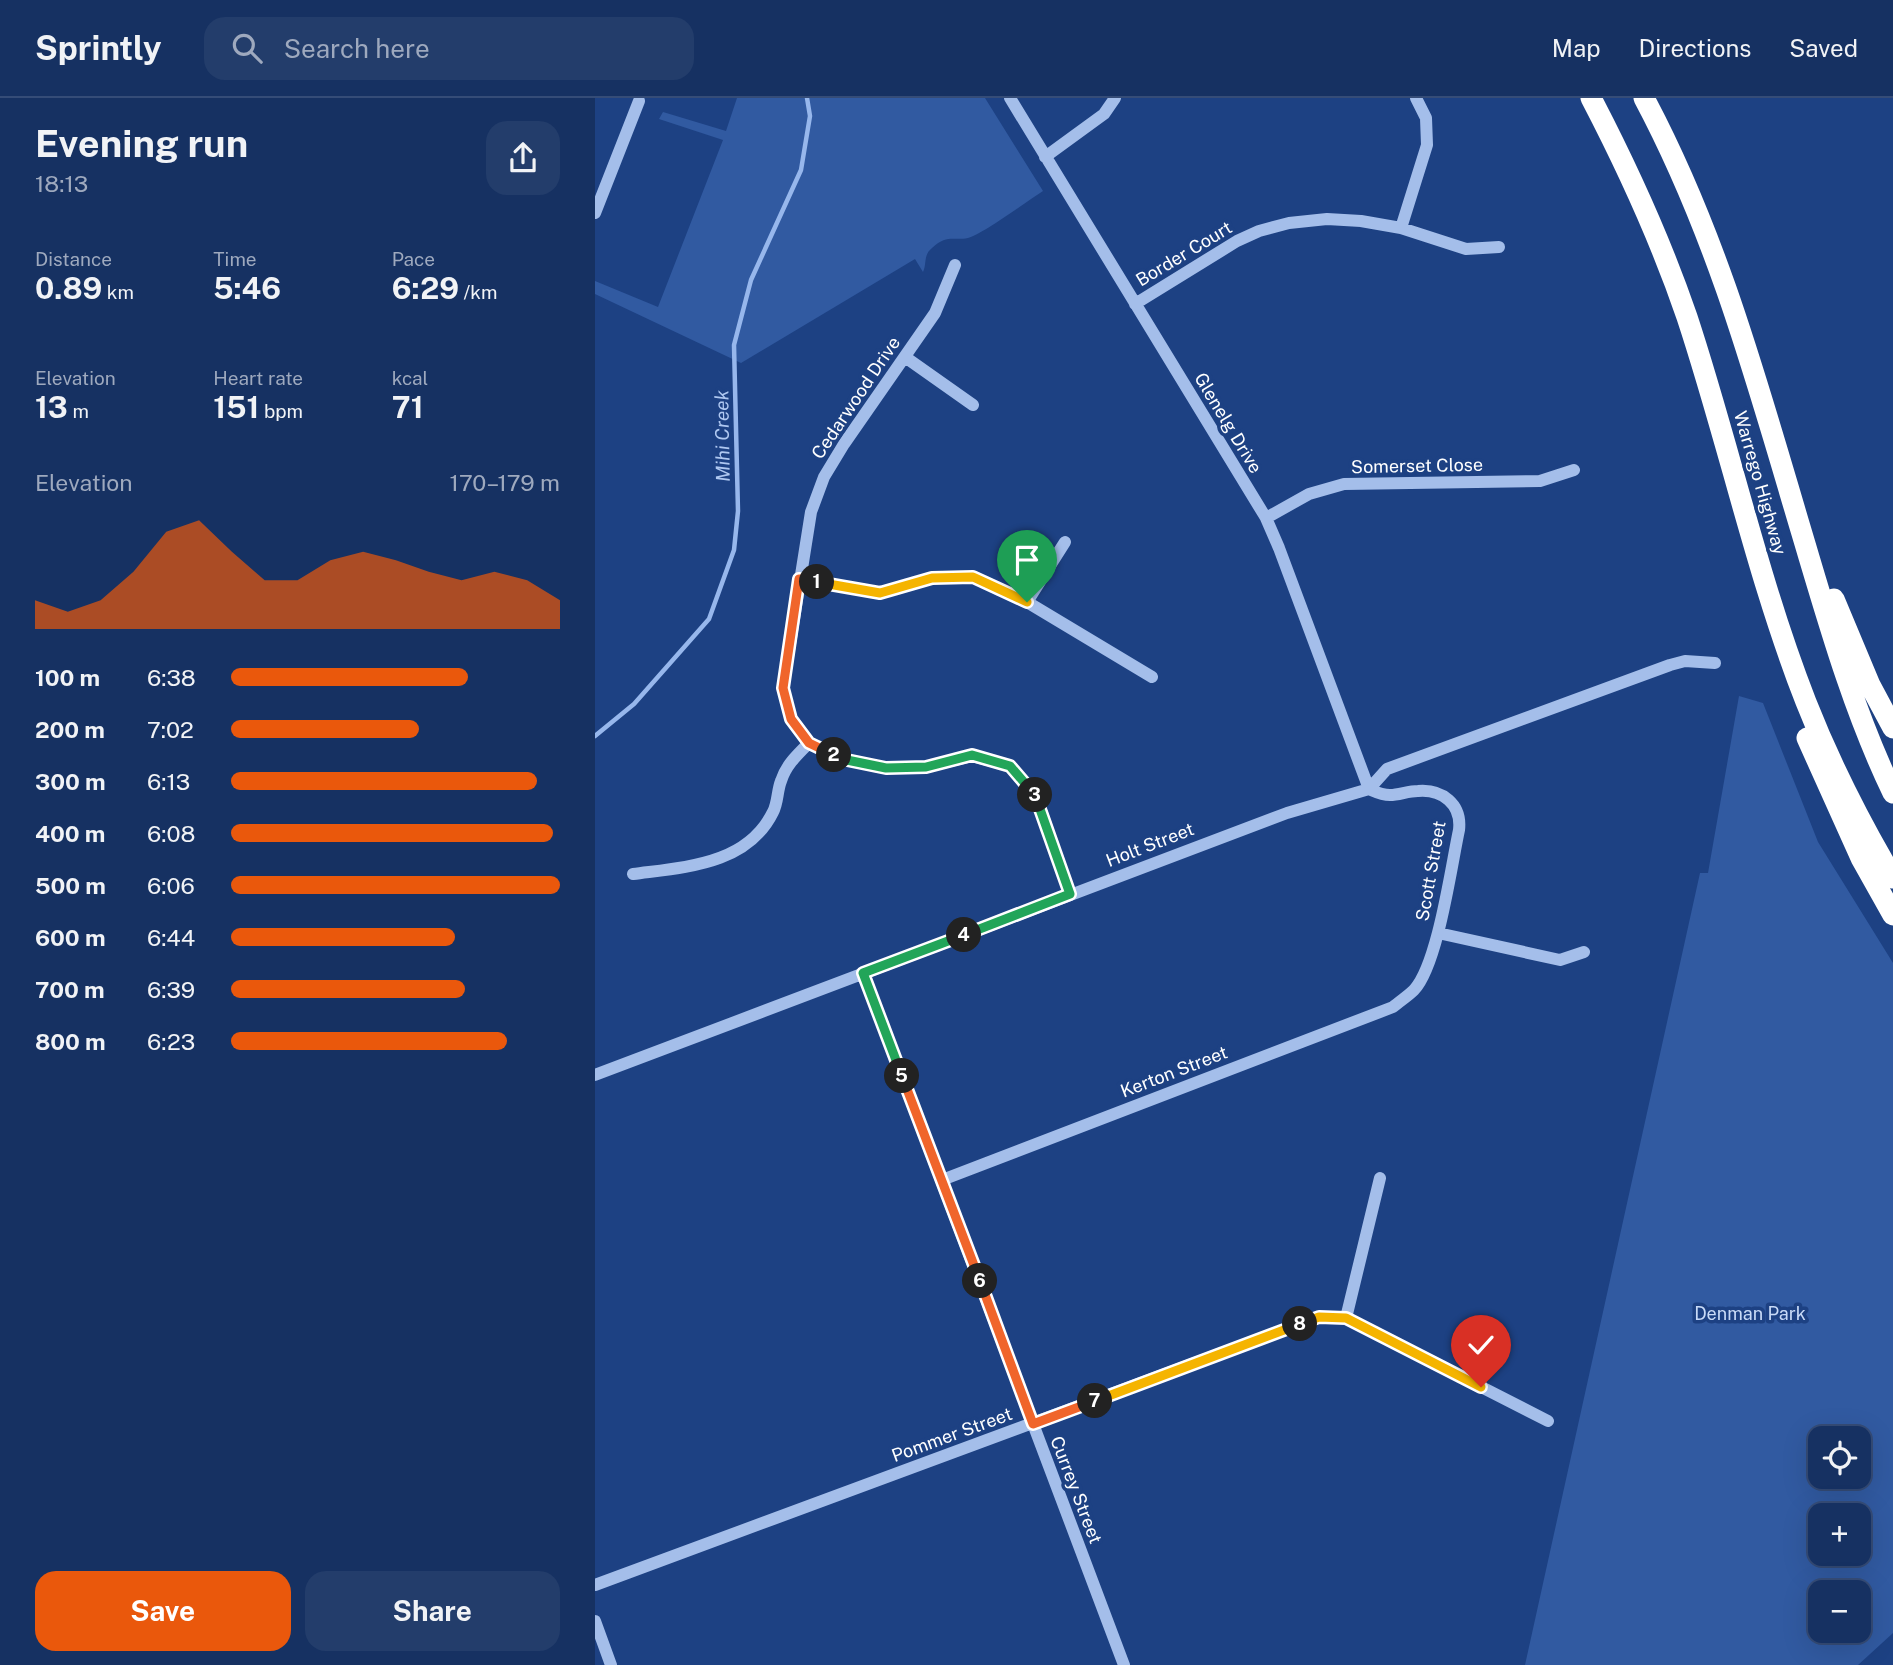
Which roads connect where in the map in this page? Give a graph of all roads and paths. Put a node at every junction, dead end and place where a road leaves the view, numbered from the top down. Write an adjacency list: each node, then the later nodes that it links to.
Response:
1 (1010, 98): 7 (street, Glenelg Drive)
2 (1115, 98): 7 (street)
3 (1416, 98): 9 (street)
4 (1591, 98): 21 (highway, Warrego Highway)
5 (1644, 98): 18 (highway, Warrego Highway)
6 (639, 101): 8 (street)
7 (1045, 157): 12 (street, Glenelg Drive)
8 (595, 213)
9 (1401, 228): 10 (street, Border Court); 12 (street, Border Court)
10 (1499, 247)
11 (955, 265): 13 (street, Cedarwood Drive)
12 (1135, 304): 16 (street, Glenelg Drive)
13 (905, 357): 14 (street); 19 (street, Cedarwood Drive)
14 (972, 405)
15 (1574, 470): 16 (street, Somerset Close)
16 (1266, 518): 26 (street, Glenelg Drive)
17 (1065, 542): 20 (street)
18 (1812, 568): 24 (highway); 27 (highway, Warrego Highway)
19 (799, 579): 20 (street); 25 (street, Cedarwood Drive)
20 (1027, 602): 23 (street)
21 (1787, 648): 29 (highway, Warrego Highway); 31 (highway)
22 (1715, 663): 26 (street, Holt Street)
23 (1152, 677)
24 (1893, 728)
25 (809, 743): 28 (street); 30 (street)
26 (1369, 789): 30 (street, Holt Street); 32 (street, Scott Street)
27 (1893, 793)
28 (633, 874)
29 (1893, 878)
30 (1070, 894): 34 (street, Holt Street)
31 (1893, 915)
32 (1438, 933): 33 (street); 35 (street, Scott Street)
33 (1584, 952)
34 (863, 973): 36 (street, Holt Street); 38 (street, Currey Street)
35 (1415, 989): 38 (street, Kerton Street)
36 (595, 1075)
37 (1380, 1178): 39 (street)
38 (942, 1180): 41 (street, Currey Street)
39 (1346, 1318): 40 (street); 41 (street, Pommer Street)
40 (1548, 1421)
41 (1033, 1424): 42 (street, Pommer Street); 45 (street, Currey Street)
42 (595, 1586)
43 (595, 1621): 44 (street)
44 (611, 1665)
45 (1124, 1665)

